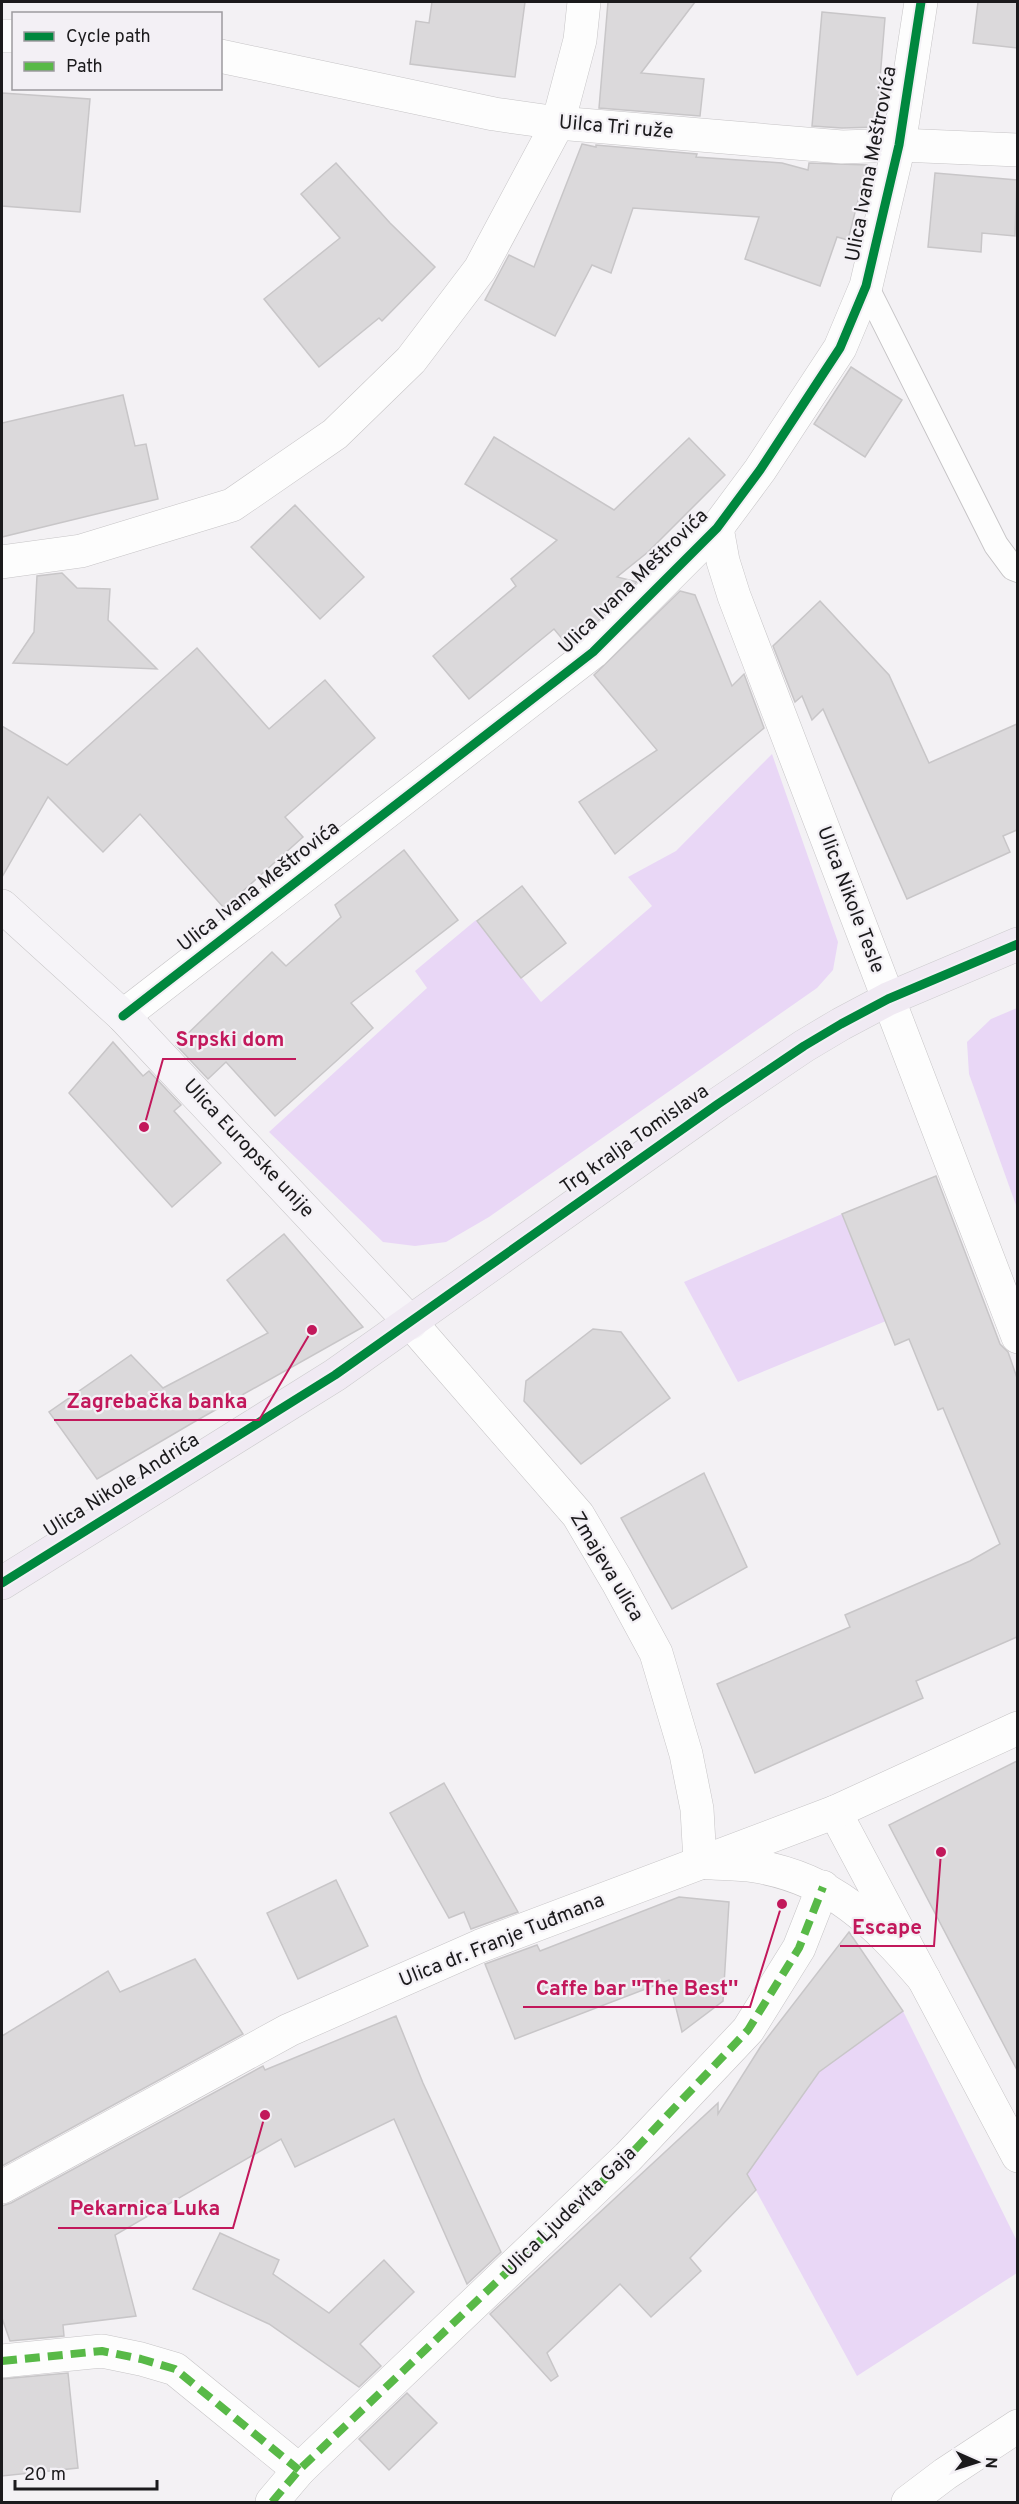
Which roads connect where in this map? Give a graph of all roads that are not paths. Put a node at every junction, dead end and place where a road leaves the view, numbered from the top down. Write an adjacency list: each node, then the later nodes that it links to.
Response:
1 (584, 2): 4 (street)
2 (921, 2): 5 (street, Ulica Ivana Meštrovića)
3 (222, 56): 4 (street, Uilca Tri ruže)
4 (558, 123): 5 (street, Uilca Tri ruže); 9 (street)
5 (899, 145): 6 (street, Uilca Tri ruže); 7 (street, Ulica Ivana Meštrovića)
6 (1017, 150)
7 (866, 286): 8 (street, Ulica Ivana Meštrovića); 10 (lane)
8 (717, 528): 13 (street, Ulica Nikole Tesle); 14 (street, Ulica Ivana Meštrovića)
9 (2, 562)
10 (1017, 570)
11 (2, 906): 14 (main road, Ulica Europske unije)
12 (1017, 944): 13 (main road, Trg kralja Tomislava)
13 (888, 999): 15 (main road, Trg kralja Tomislava); 16 (street, Ulica Nikole Tesle)
14 (123, 1016): 15 (main road, Ulica Europske unije)
15 (411, 1323): 17 (main road, Ulica Nikole Andrića); 20 (street, Zmajeva ulica)
16 (1017, 1337)
17 (2, 1583)
18 (1017, 1728): 19 (street, Ulica dr. Franje Tuđmana)
19 (835, 1812): 20 (street, Ulica dr. Franje Tuđmana); 22 (street)
20 (700, 1862): 21 (street); 24 (street, Ulica dr. Franje Tuđmana)
21 (822, 1887): 22 (street); 27 (street, Ulica Ljudevita Gaja)
22 (924, 1979): 23 (street)
23 (1017, 2156)
24 (2, 2187)
25 (2, 2361): 27 (street)
26 (1017, 2426): 29 (street)
27 (300, 2470): 28 (street, Ulica Ljudevita Gaja)
28 (272, 2502)
29 (908, 2502)

